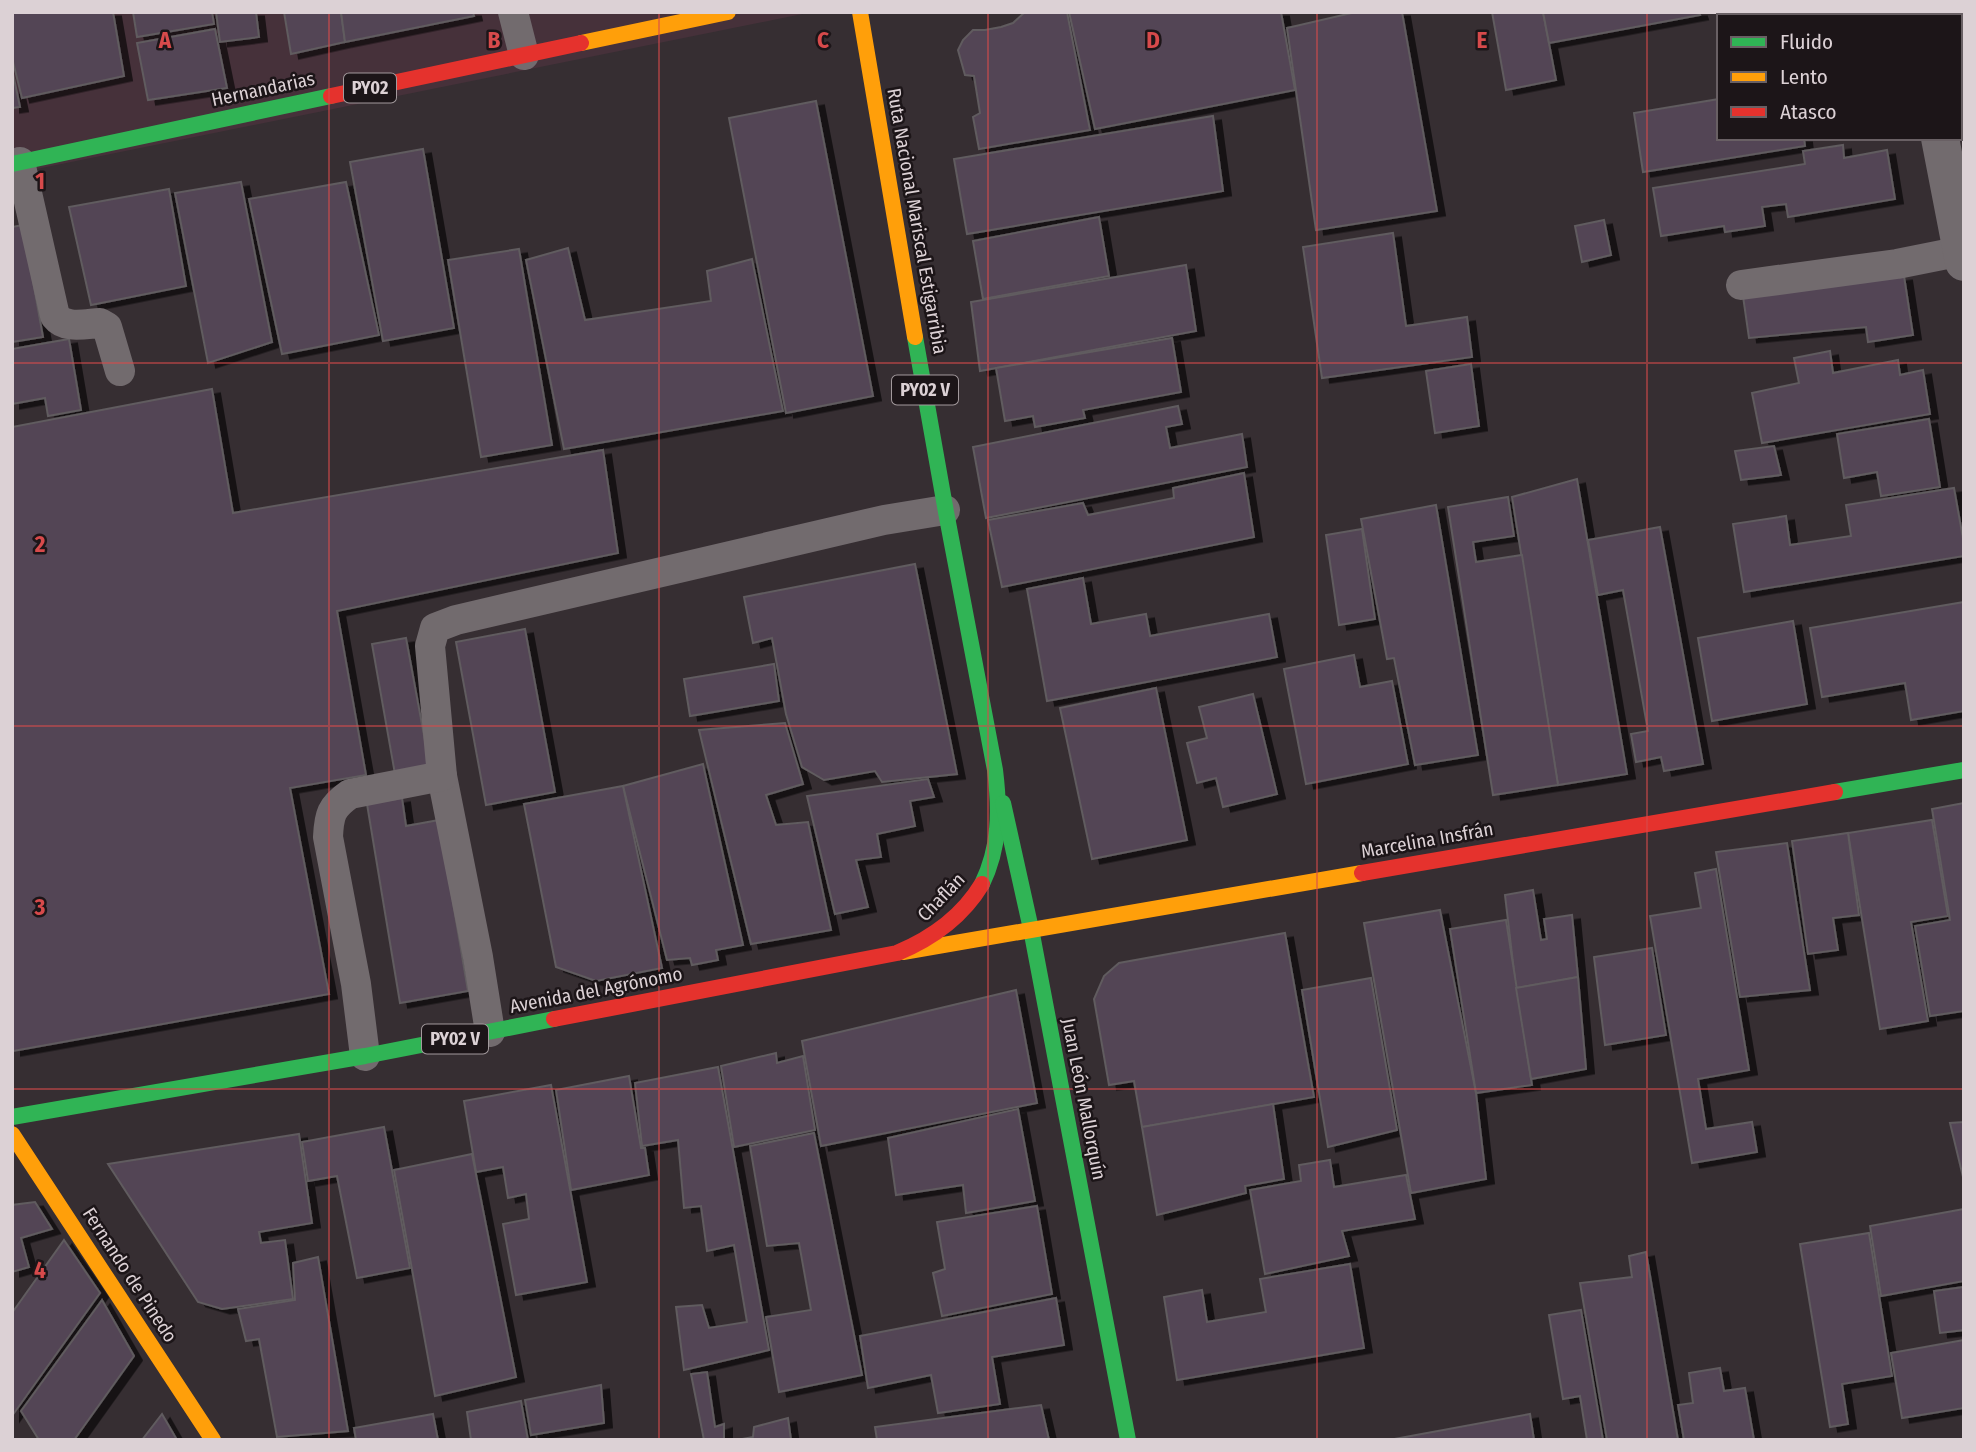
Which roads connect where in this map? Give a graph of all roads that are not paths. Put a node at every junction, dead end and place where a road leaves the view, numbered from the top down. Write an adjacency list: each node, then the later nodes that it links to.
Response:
1 (513, 12): 4 (lane)
2 (728, 12): 4 (main road, Hernandarias / PY02)
3 (860, 12): 10 (main road, Ruta Nacional Mariscal Estigarribia / PY02 V)
4 (524, 55): 6 (main road, Hernandarias / PY02)
5 (1940, 140): 7 (street)
6 (16, 163): 9 (lane)
7 (1963, 257): 8 (lane)
8 (1741, 285)
9 (120, 371)
10 (946, 510): 11 (main road, Ruta Nacional Mariscal Estigarribia / PY02 V); 13 (lane)
11 (995, 767): 14 (main road, Juan León Mallorquín); 15 (main road, Chaflán / PY02 V)
12 (1964, 770): 14 (main road, Marcelina Insfrán)
13 (442, 776): 16 (lane); 17 (lane)
14 (1031, 929): 15 (main road, Marcelina Insfrán); 21 (main road, Juan León Mallorquín)
15 (897, 953): 16 (main road, Avenida del Agrónomo / PY02 V)
16 (490, 1032): 17 (main road, Avenida del Agrónomo / PY02 V)
17 (365, 1056): 18 (main road, Avenida del Agrónomo / PY02 V)
18 (12, 1118)
19 (12, 1134): 20 (main road, Fernando de Pinedo)
20 (212, 1440)
21 (1128, 1440)

